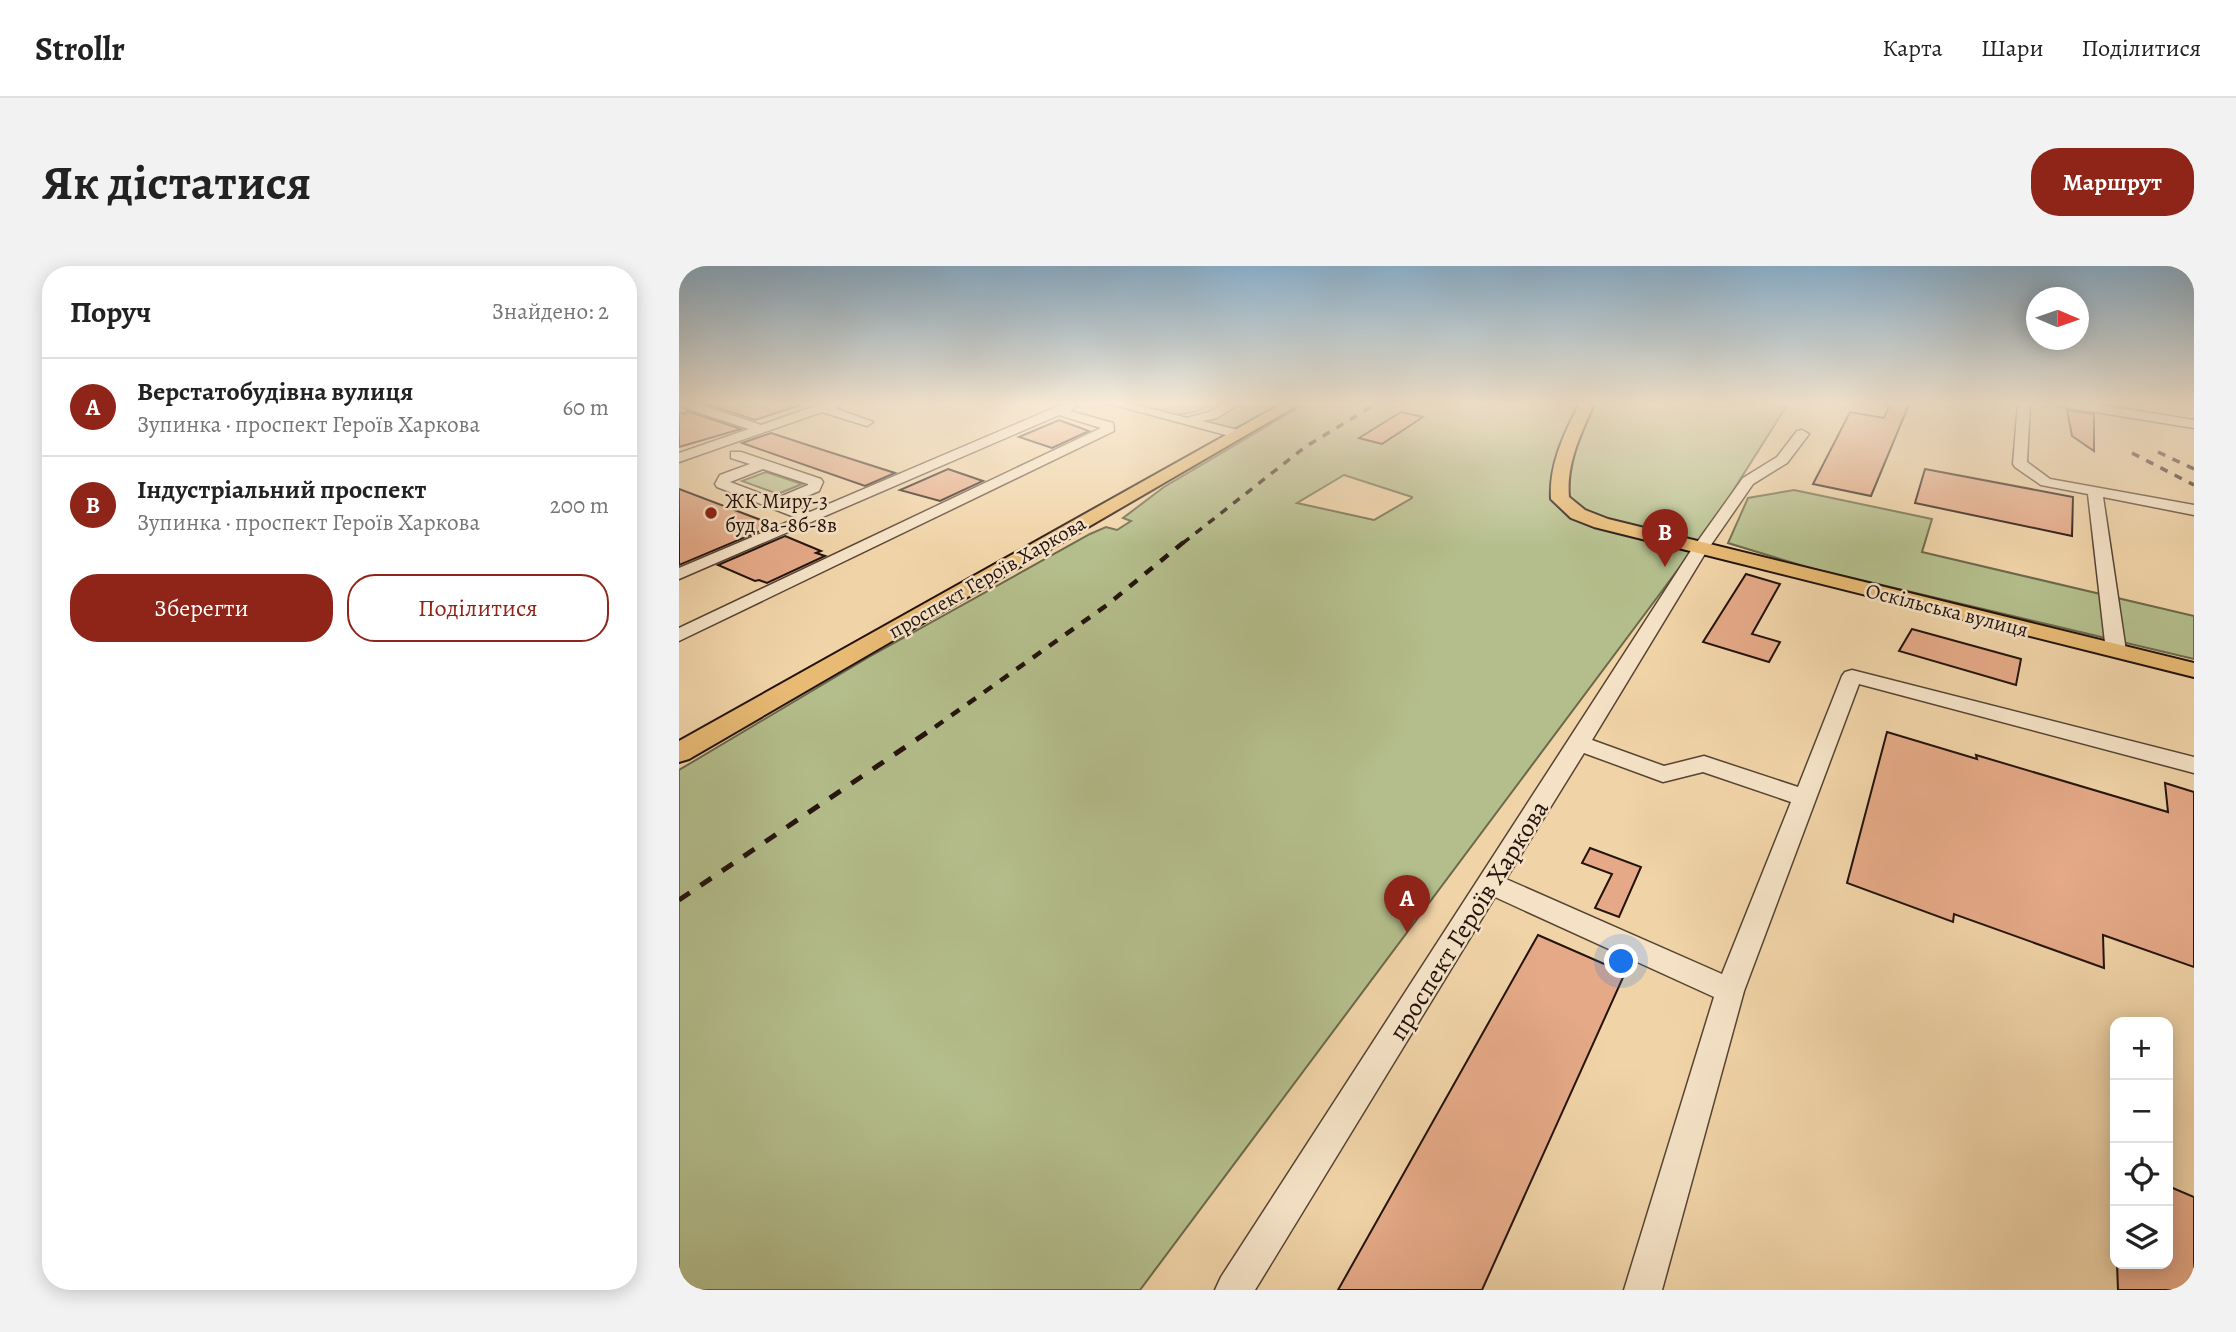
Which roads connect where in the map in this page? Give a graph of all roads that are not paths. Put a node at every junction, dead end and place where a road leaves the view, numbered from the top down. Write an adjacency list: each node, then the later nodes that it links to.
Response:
1 (702, 450): 9 (street)
2 (967, 450): 14 (lane)
3 (1068, 450): 17 (street)
4 (1209, 450): 21 (main road, проспект Героїв Харкова)
5 (1568, 450): 15 (main road, Оскільська вулиця)
6 (1789, 450): 15 (street, проспект Героїв Харкова)
7 (2021, 450): 11 (street)
8 (736, 455): 10 (street)
9 (679, 458)
10 (763, 464): 12 (street); 12 (street)
11 (2095, 491): 13 (street); 18 (street)
12 (775, 504): 14 (street)
13 (2194, 510)
14 (809, 517): 16 (lane)
15 (1700, 550): 18 (main road, Оскільська вулиця); 20 (street, проспект Героїв Харкова)
16 (679, 574)
17 (679, 635)
18 (2116, 651): 19 (main road, Оскільська вулиця)
19 (2194, 670)
20 (1579, 743): 23 (street); 24 (street, проспект Героїв Харкова)
21 (679, 753)
22 (2194, 765): 23 (street)
23 (1805, 798): 25 (street)
24 (1491, 884): 25 (street); 26 (street, проспект Героїв Харкова)
25 (1730, 991): 27 (street)
26 (1234, 1290)
27 (1643, 1290)

